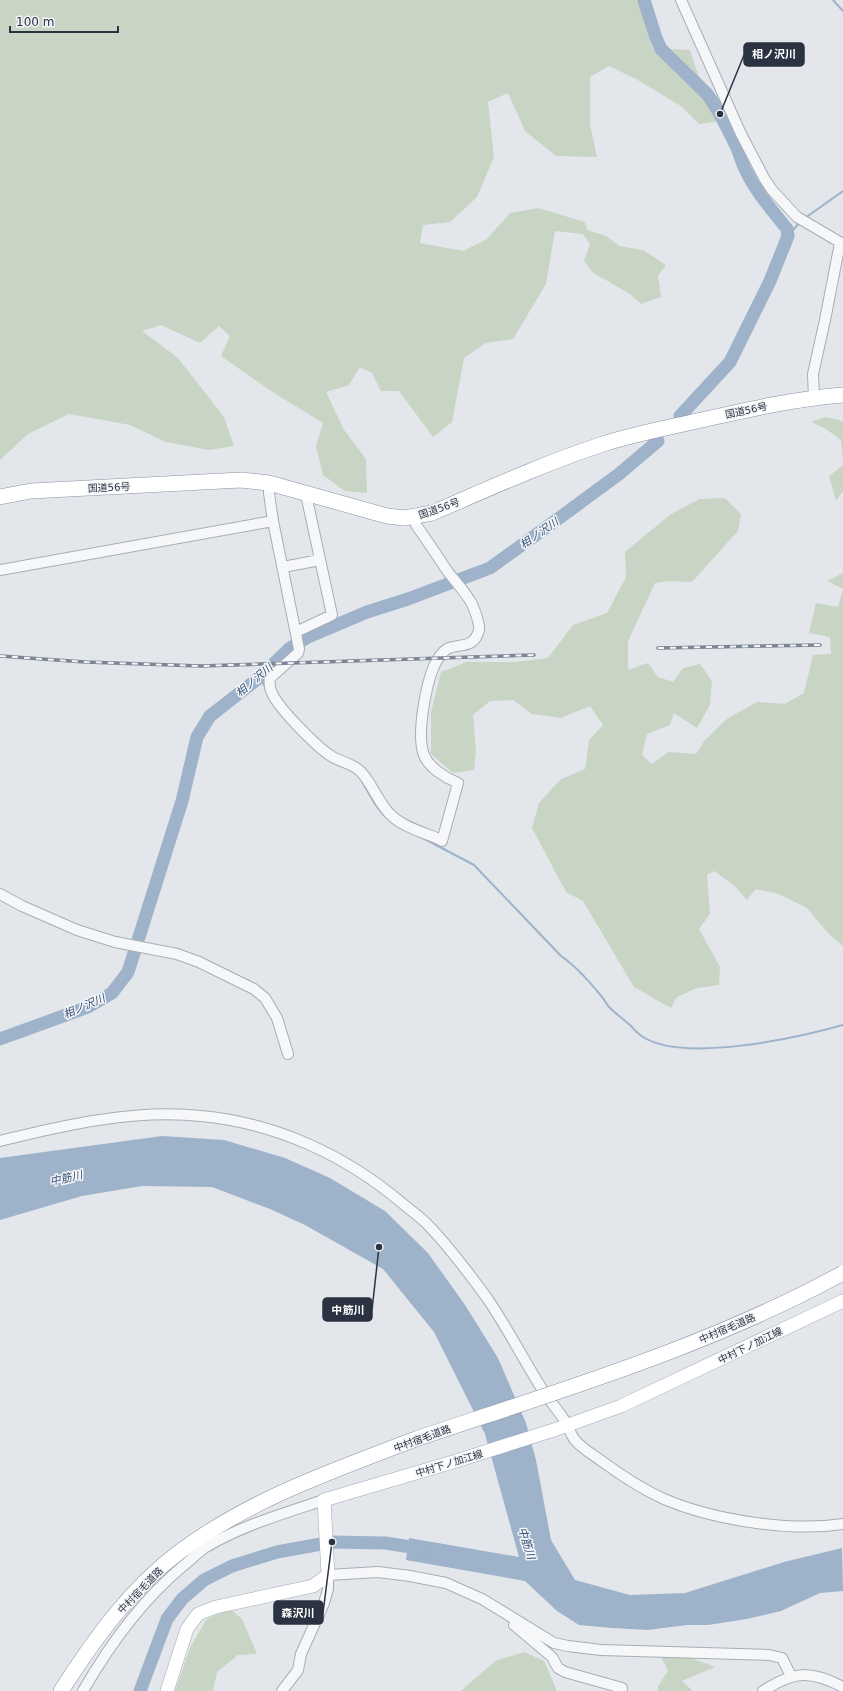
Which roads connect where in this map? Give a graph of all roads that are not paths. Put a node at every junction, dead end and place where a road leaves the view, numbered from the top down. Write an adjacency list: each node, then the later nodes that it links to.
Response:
1 (681, 0): 2 (street)
2 (842, 243): 4 (street)
3 (843, 394): 4 (highway, 国道56号)
4 (814, 397): 8 (highway, 国道56号)
5 (269, 483): 6 (highway, 国道56号); 7 (highway, 国道56号); 9 (street)
6 (309, 494): 8 (highway, 国道56号); 10 (street)
7 (0, 497)
8 (414, 517): 13 (street)
9 (273, 521): 11 (street); 12 (street)
10 (320, 560): 11 (street); 13 (street)
11 (283, 567): 13 (street)
12 (0, 570)
13 (296, 634)
14 (0, 894): 15 (street)
15 (288, 1054)
16 (0, 1141): 19 (street)
17 (843, 1273): 26 (highway, 中村宿毛道路, bridge)
18 (843, 1301): 19 (main road, 中村下ノ加江線)
19 (562, 1427): 20 (main road, 中村下ノ加江線); 21 (street)
20 (324, 1500): 22 (main road); 27 (street)
21 (843, 1524)
22 (328, 1570): 23 (street); 28 (main road); 29 (street)
23 (510, 1616): 24 (street); 30 (street)
24 (791, 1676): 25 (street); 31 (street)
25 (843, 1687)
26 (61, 1691)
27 (83, 1691)
28 (167, 1691)
29 (282, 1691)
30 (621, 1691)
31 (763, 1691)

